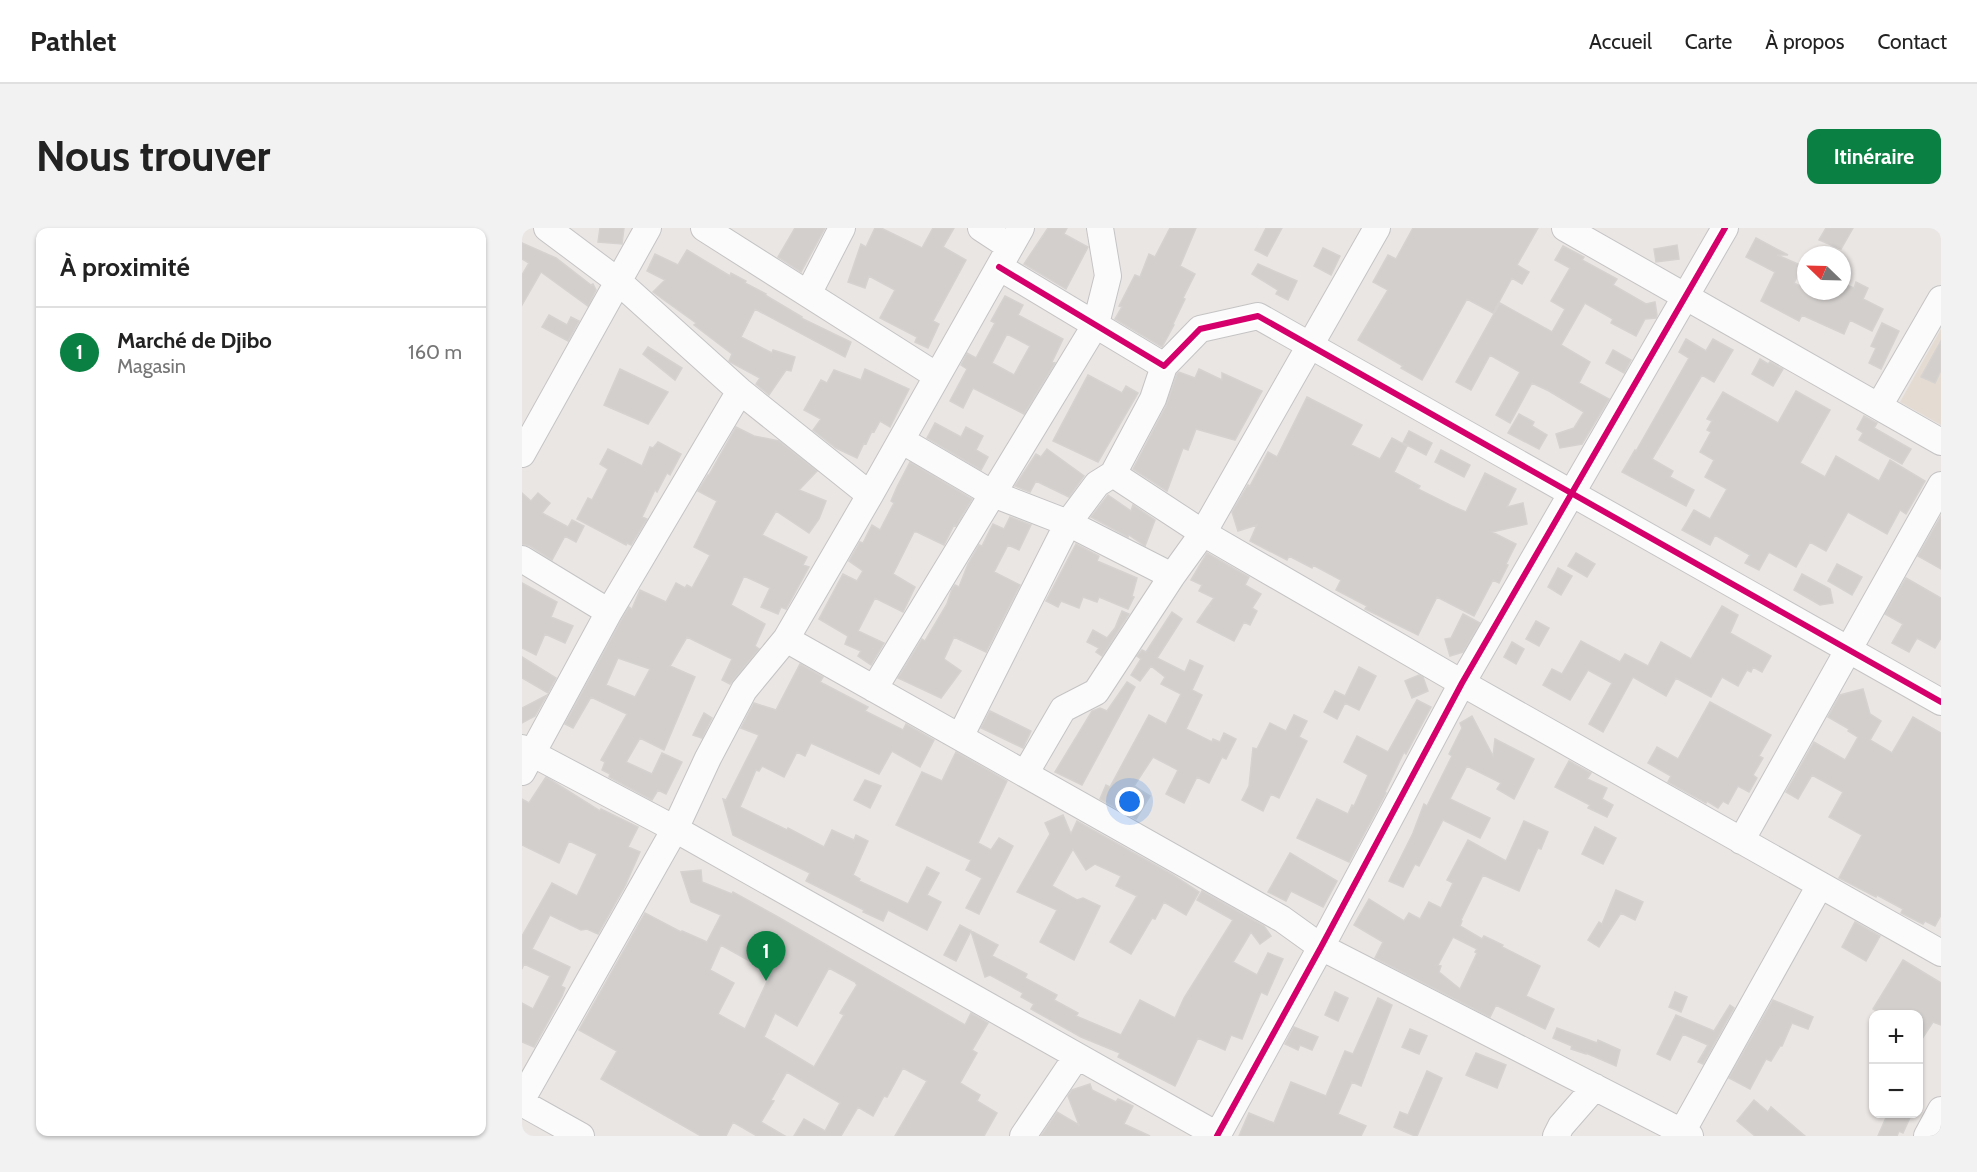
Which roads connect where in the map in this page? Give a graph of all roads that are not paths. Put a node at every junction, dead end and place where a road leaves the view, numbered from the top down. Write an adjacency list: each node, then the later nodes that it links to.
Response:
1 (547, 228): 11 (street)
2 (648, 228): 11 (street)
3 (704, 228): 12 (street)
4 (842, 228): 12 (street)
5 (981, 228): 10 (street)
6 (1100, 228): 15 (street)
7 (1377, 228): 16 (street)
8 (1565, 228): 13 (street)
9 (1725, 228): 13 (street)
10 (1010, 247): 15 (street); 18 (street)
11 (619, 282): 19 (street); 23 (street)
12 (808, 294): 18 (street)
13 (1686, 297): 20 (street); 26 (street)
14 (1941, 299): 20 (street)
15 (1096, 324): 17 (street); 27 (street)
16 (1310, 346): 17 (street); 26 (street); 30 (street)
17 (1164, 366): 24 (street)
18 (937, 376): 21 (street)
19 (740, 391): 28 (street); 33 (street)
20 (1879, 406): 22 (street)
21 (901, 440): 27 (street); 28 (street)
22 (1941, 441)
23 (522, 454)
24 (1113, 474): 29 (street); 30 (street)
25 (1941, 485): 35 (street)
26 (1572, 493): 35 (street); 36 (street)
27 (993, 494): 29 (street); 37 (street)
28 (870, 495): 34 (street)
29 (1068, 523): 32 (street); 39 (street)
30 (1203, 533): 32 (street); 36 (street)
31 (522, 559): 33 (street)
32 (1172, 576): 41 (street)
33 (609, 612): 40 (street)
34 (786, 639): 37 (street); 42 (street)
35 (1848, 650): 38 (street); 43 (street)
36 (1462, 683): 43 (street); 45 (street)
37 (874, 689): 39 (street)
38 (1941, 702)
39 (960, 737): 41 (street)
40 (525, 758): 42 (street)
41 (1026, 774): 45 (street)
42 (675, 829): 47 (street); 49 (street)
43 (1741, 841): 44 (street)
44 (1820, 885): 46 (street); 51 (street)
45 (1321, 946): 48 (street); 54 (street)
46 (1941, 954)
47 (1077, 1056): 53 (street); 54 (street)
48 (1595, 1087): 51 (street); 55 (street)
49 (522, 1101): 52 (street)
50 (1941, 1110): 56 (street)
51 (1686, 1134)
52 (581, 1136)
53 (1023, 1136)
54 (1218, 1136)
55 (1556, 1136)
56 (1927, 1136)

